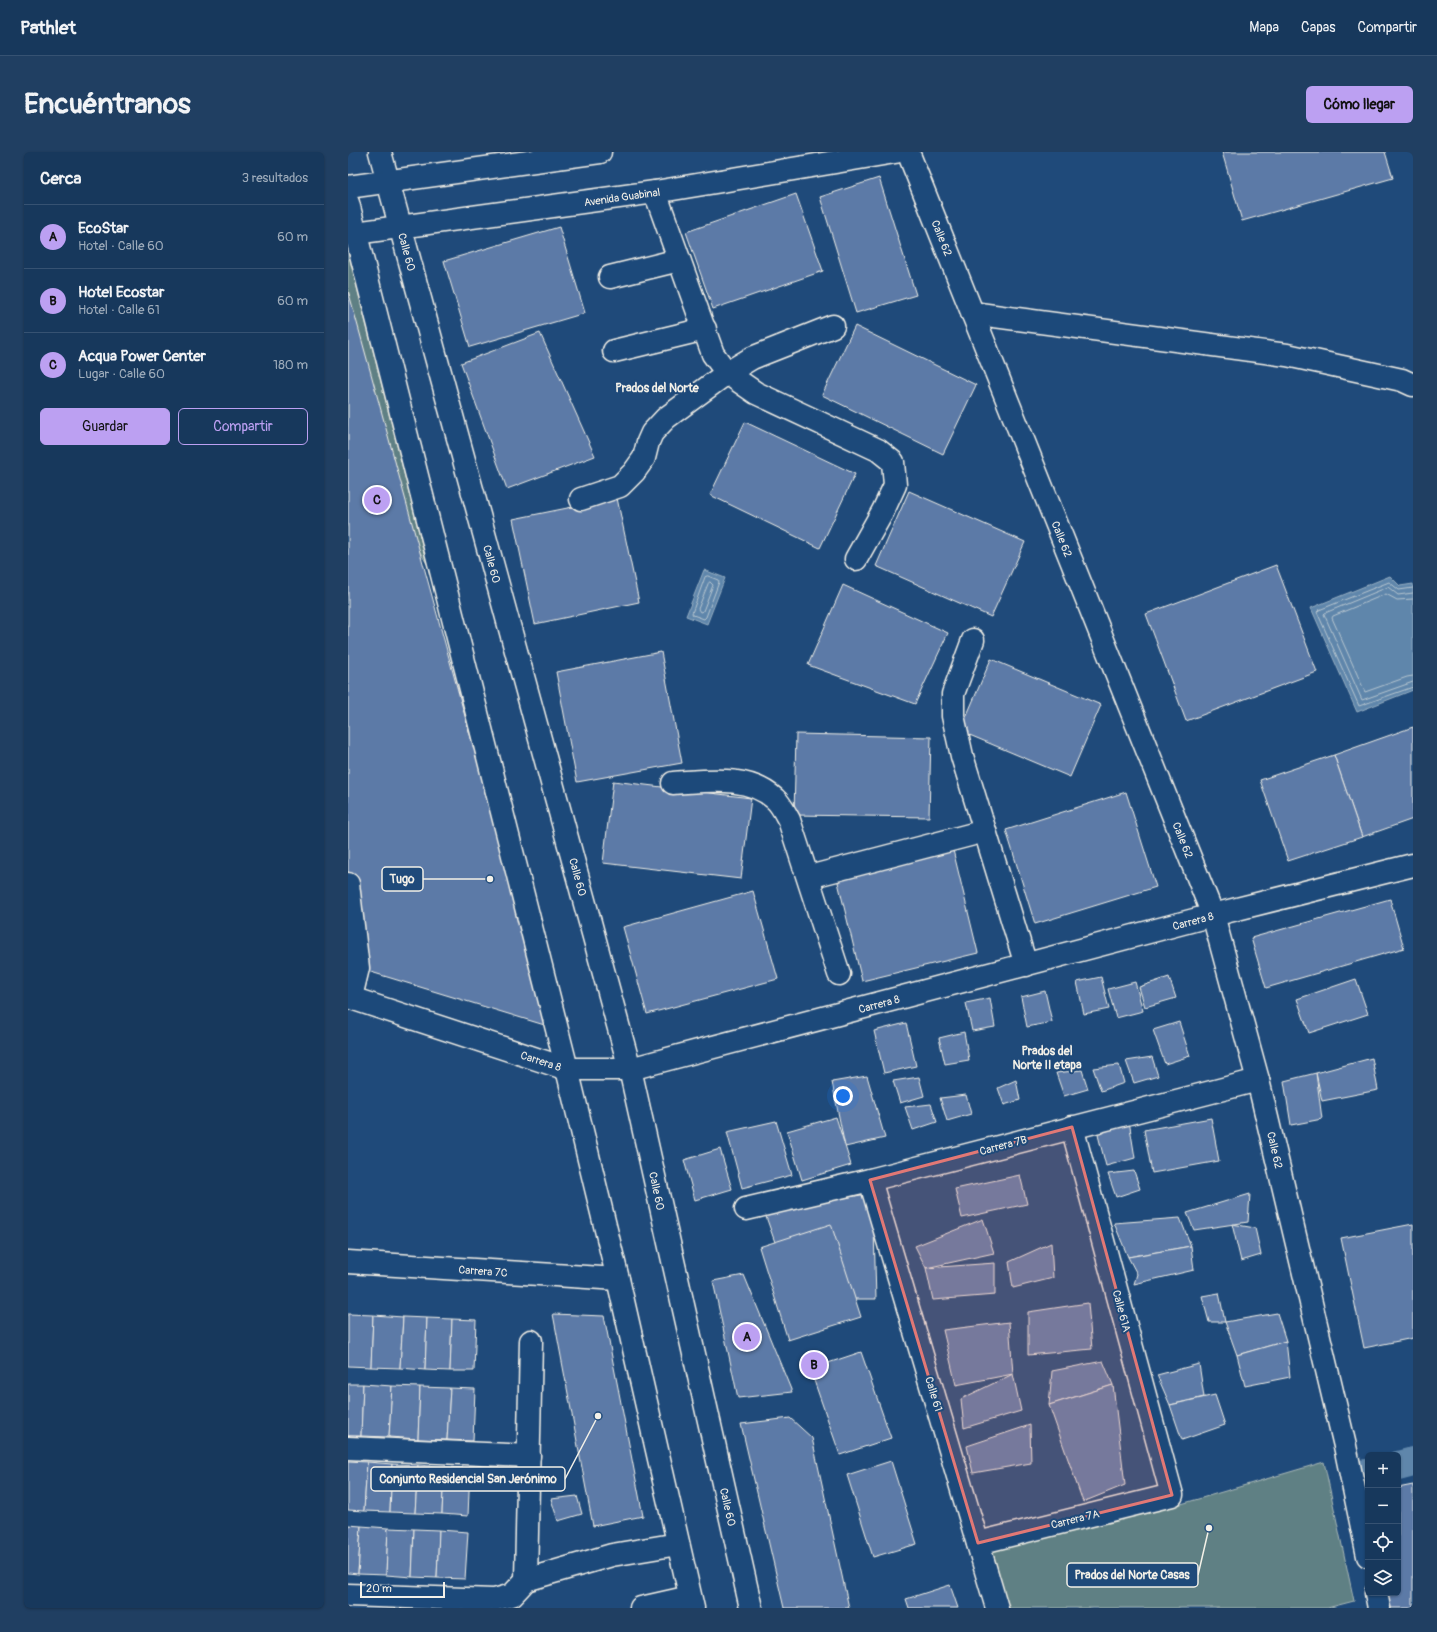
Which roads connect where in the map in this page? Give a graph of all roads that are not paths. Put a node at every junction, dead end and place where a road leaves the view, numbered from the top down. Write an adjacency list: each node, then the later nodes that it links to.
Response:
1 (380, 152): 6 (street, Calle 60)
2 (600, 152): 5 (street)
3 (896, 152): 8 (street, Avenida Guabinal)
4 (908, 152): 14 (street, Calle 62)
5 (558, 155): 6 (street)
6 (388, 182): 7 (street); 10 (street, Calle 60)
7 (348, 187)
8 (655, 192): 10 (street, Avenida Guabinal); 12 (street)
9 (348, 203): 11 (street)
10 (400, 227): 11 (street, Avenida Guabinal); 33 (street, Calle 60)
11 (352, 234): 32 (street)
12 (679, 260): 13 (street); 16 (street)
13 (610, 277)
14 (972, 313): 19 (street); 28 (street, Calle 62)
15 (833, 326): 18 (street)
16 (705, 329): 17 (street); 18 (street)
17 (614, 351)
18 (727, 373): 20 (street); 21 (street)
19 (1413, 385)
20 (581, 499)
21 (856, 559)
22 (972, 640): 24 (street)
23 (673, 783): 26 (street)
24 (985, 832): 26 (street); 29 (street)
25 (1413, 865): 28 (street, Carrera 8)
26 (809, 877): 30 (street)
27 (348, 884): 31 (street)
28 (1214, 915): 29 (street, Carrera 8); 34 (street, Calle 62)
29 (1026, 965): 33 (street, Carrera 8)
30 (839, 974)
31 (349, 997): 32 (street, Carrera 8)
32 (567, 1069): 33 (street, Carrera 8); 39 (street)
33 (630, 1069): 51 (street, Calle 60)
34 (1258, 1080): 35 (street, Carrera 7B); 44 (street, Calle 62)
35 (1072, 1127): 36 (street, Carrera 7B); 43 (street, Calle 61A)
36 (870, 1180): 37 (street, Carrera 7B); 45 (street, Calle 61)
37 (746, 1209)
38 (348, 1262): 39 (street, Carrera 7C)
39 (618, 1279): 46 (street)
40 (531, 1341): 42 (street)
41 (348, 1448): 42 (street)
42 (529, 1456): 47 (street)
43 (1172, 1495): 45 (street, Carrera 7A)
44 (1365, 1542)
45 (978, 1543): 52 (street, Calle 61)
46 (678, 1544): 47 (street); 49 (street)
47 (526, 1580): 48 (street)
48 (348, 1595)
49 (692, 1603): 50 (street)
50 (642, 1608)
51 (750, 1608)
52 (997, 1608)

